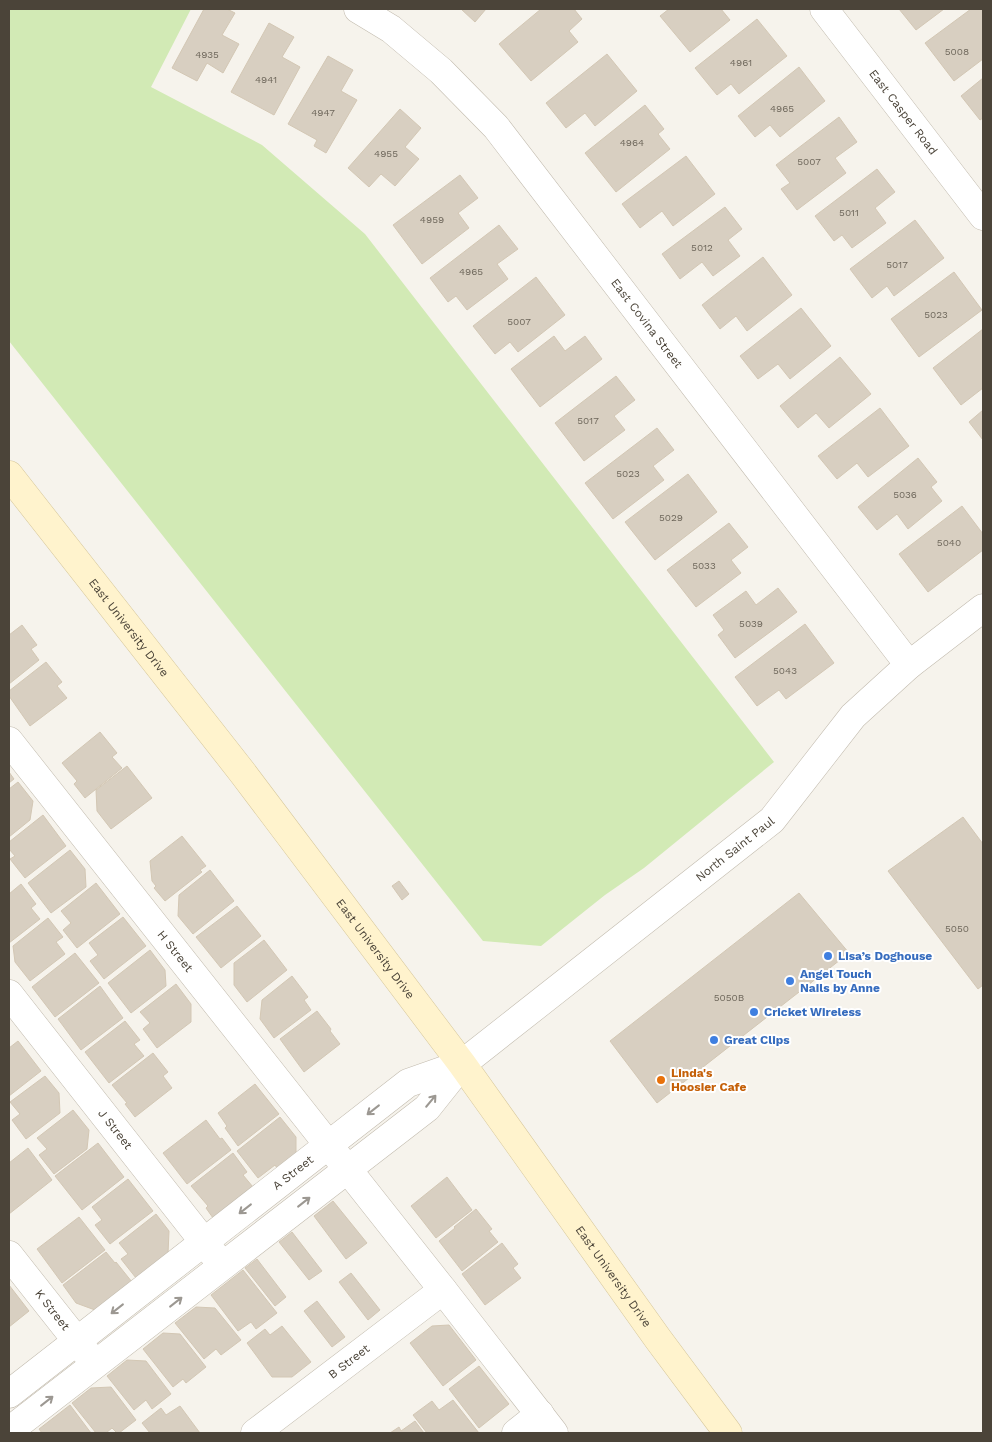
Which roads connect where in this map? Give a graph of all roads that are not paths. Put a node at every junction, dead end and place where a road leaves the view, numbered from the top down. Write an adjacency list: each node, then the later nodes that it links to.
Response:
1 (358, 9): 6 (street, East Covina Street)
2 (824, 9): 3 (street, East Casper Road)
3 (983, 216)
4 (9, 475): 9 (main road, East University Drive)
5 (983, 608): 6 (street, North Saint Paul)
6 (909, 665): 9 (street, North Saint Paul)
7 (9, 741): 10 (street, H Street)
8 (9, 994): 11 (street, J Street)
9 (462, 1064): 10 (street, A Street); 22 (main road, East University Drive)
10 (338, 1158): 11 (street, A Street, one-way to 11); 13 (street, A Street, one-way to 10); 14 (street)
11 (204, 1242): 13 (street, J Street); 15 (street, A Street, one-way to 15)
12 (9, 1255): 15 (street, K Street)
13 (223, 1265): 16 (street, A Street, one-way to 13)
14 (443, 1290): 18 (street); 20 (street, B Street)
15 (77, 1341): 16 (street, K Street); 17 (street, A Street)
16 (95, 1364): 19 (street, A Street, one-way to 16)
17 (9, 1394)
18 (547, 1424): 21 (street)
19 (9, 1431)
20 (255, 1433)
21 (516, 1433)
22 (728, 1433)

